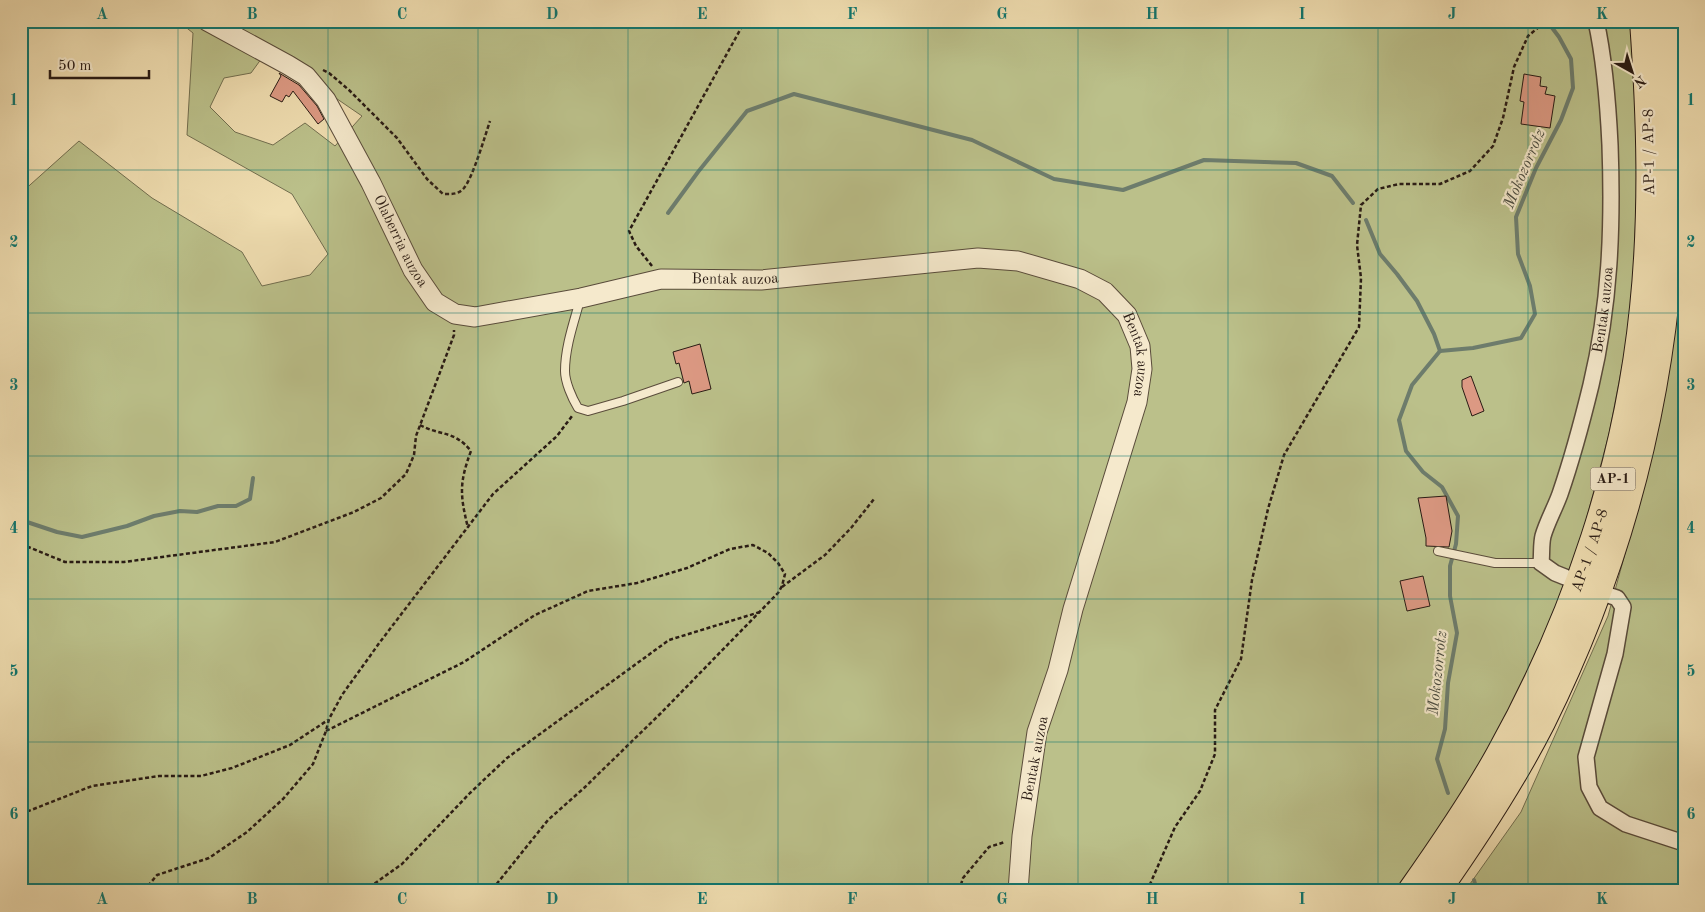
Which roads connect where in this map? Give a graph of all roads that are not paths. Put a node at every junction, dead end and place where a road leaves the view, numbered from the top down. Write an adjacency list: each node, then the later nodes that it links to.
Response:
1 (207, 21): 6 (street, Olaberria auzoa)
2 (1596, 21): 9 (street, Bentak auzoa)
3 (1644, 21): 14 (highway, AP-1 / AP-8 / AP-1)
4 (1665, 21): 15 (highway, AP-1 / AP-8 / AP-1)
5 (661, 280): 6 (street, Olaberria auzoa); 13 (street, Bentak auzoa)
6 (581, 298): 7 (lane)
7 (678, 382)
8 (1438, 551): 9 (lane)
9 (1541, 563): 10 (street)
10 (1565, 577)
11 (1611, 596): 12 (street)
12 (1684, 843)
13 (1018, 891)
14 (1412, 891)
15 (1436, 891)

